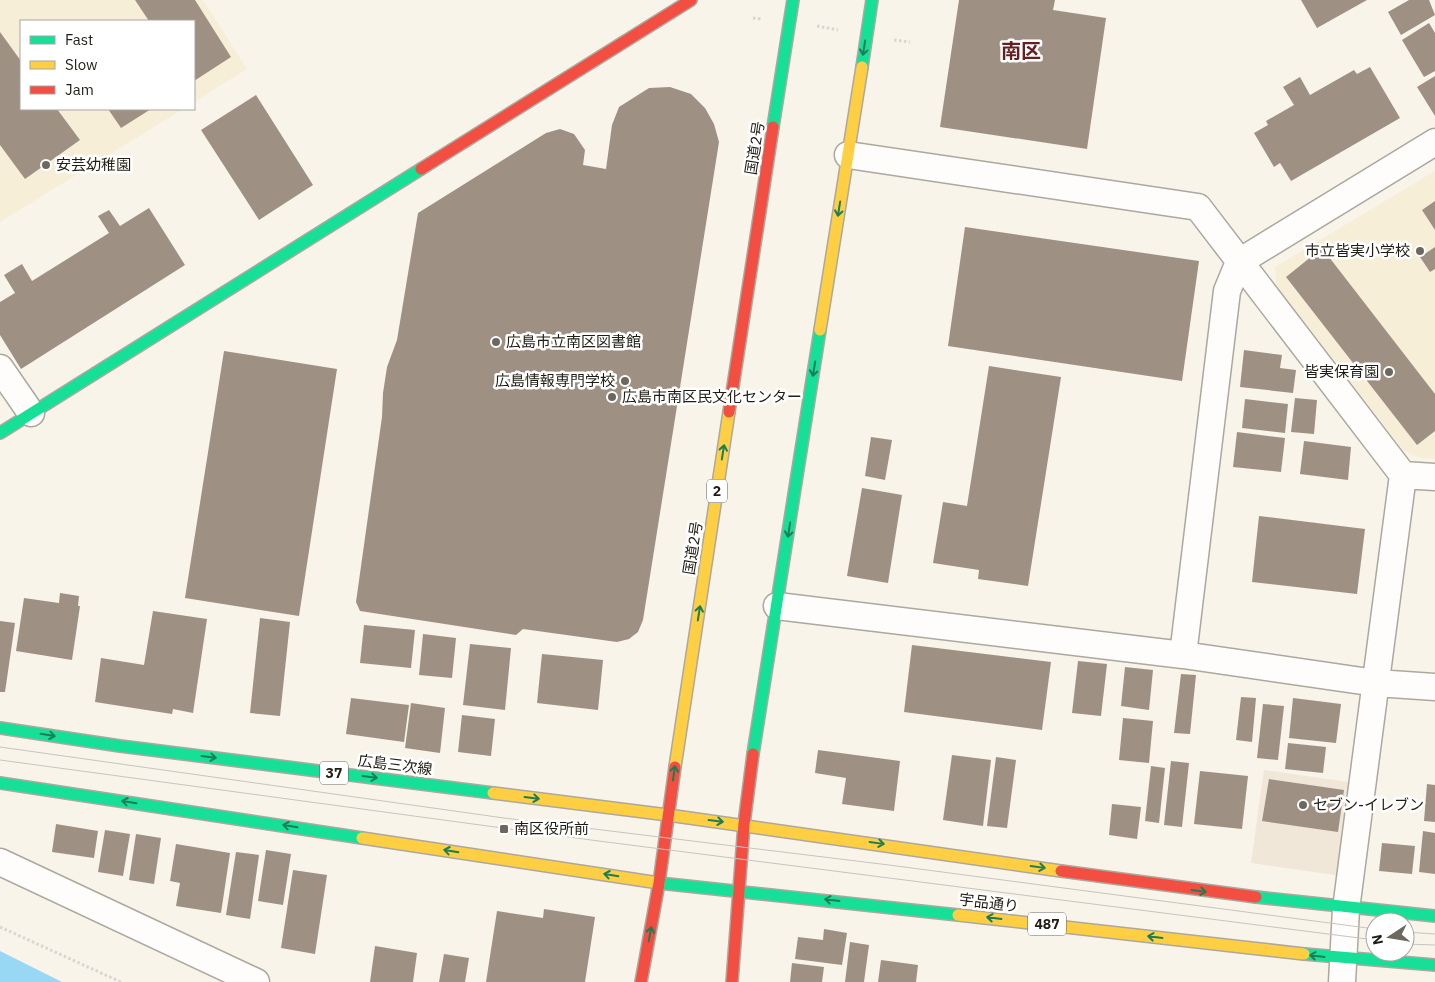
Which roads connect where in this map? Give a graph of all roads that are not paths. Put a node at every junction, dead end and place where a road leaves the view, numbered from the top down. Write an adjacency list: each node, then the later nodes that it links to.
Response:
1 (691, 0): 8 (main road)
2 (793, 0): 18 (main road, 国道2号 / 2, one-way to 2)
3 (872, 0): 5 (main road, one-way to 5)
4 (1435, 142): 6 (street)
5 (848, 155): 6 (street); 12 (main road, one-way to 12)
6 (1239, 262): 10 (street); 13 (street)
7 (0, 368): 8 (street)
8 (31, 413): 9 (main road)
9 (0, 433)
10 (1403, 475): 11 (street); 14 (street)
11 (1435, 477)
12 (777, 606): 13 (street); 19 (main road)
13 (1183, 655): 14 (street)
14 (1376, 683): 15 (street); 23 (street)
15 (1435, 687)
16 (0, 728): 18 (main road, 広島三次線 / 37, one-way to 18)
17 (0, 783): 21 (main road, one-way to 17)
18 (668, 815): 19 (main road, one-way to 19); 21 (main road, 国道2号 / 2)
19 (744, 824): 22 (main road); 23 (main road, one-way to 23)
20 (0, 862): 27 (street)
21 (660, 883): 22 (main road, 宇品通り / 487); 28 (main road, 国道2号 / 2, one-way to 21)
22 (740, 890): 26 (main road, 宇品通り / 487, one-way to 22); 29 (main road)
23 (1346, 909): 24 (main road); 26 (street)
24 (1435, 916)
25 (1435, 965): 26 (main road, 宇品通り / 487)
26 (1342, 970)
27 (256, 982)
28 (641, 982)
29 (732, 982)

